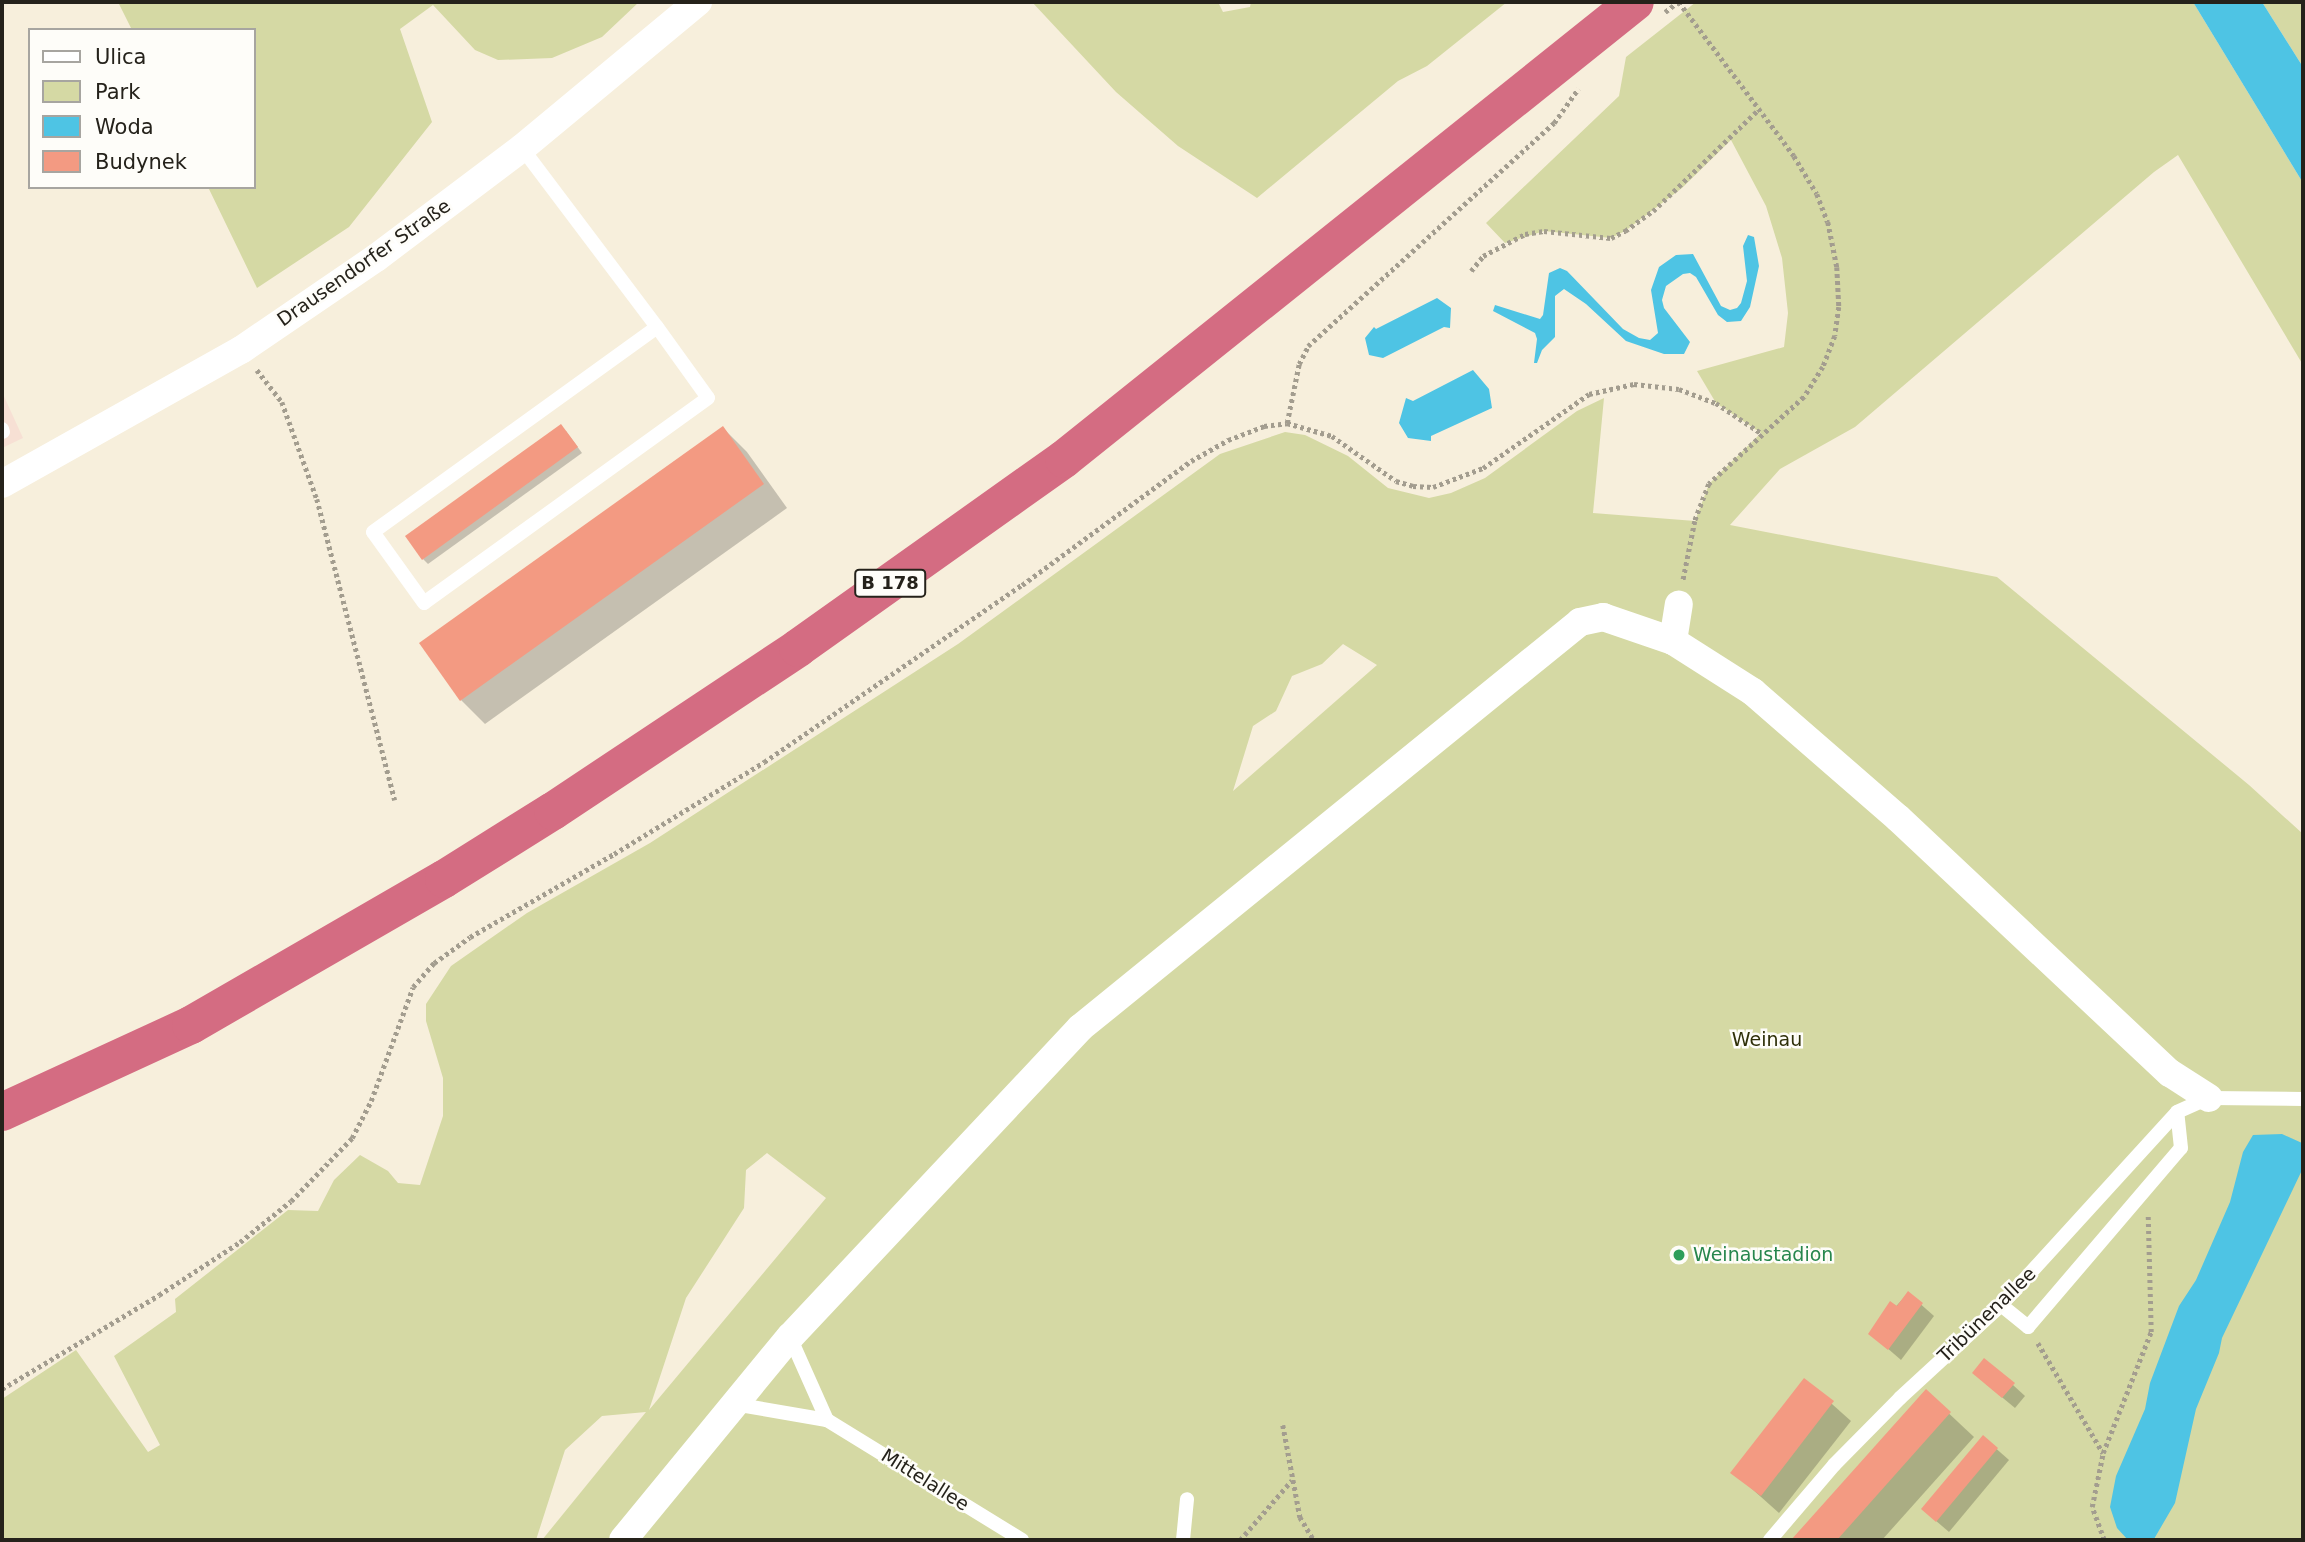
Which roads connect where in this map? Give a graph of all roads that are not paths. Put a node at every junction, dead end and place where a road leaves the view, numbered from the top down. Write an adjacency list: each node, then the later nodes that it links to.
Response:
1 (698, 2): 3 (street, Drausendorfer Straße)
2 (1635, 2): 10 (highway, B 178)
3 (522, 148): 4 (lane); 5 (street, Drausendorfer Straße)
4 (657, 327): 4 (lane)
5 (2, 484)
6 (1679, 604): 7 (street)
7 (1673, 641): 8 (street); 13 (street)
8 (2209, 1098): 9 (lane); 11 (lane, Tribünenallee)
9 (2303, 1099)
10 (2, 1112)
11 (2177, 1112): 12 (lane, Tribünenallee); 12 (lane)
12 (2001, 1305): 20 (lane, Tribünenallee)
13 (790, 1337): 14 (street); 15 (lane)
14 (734, 1404): 15 (lane, Mittelallee); 17 (street)
15 (827, 1420): 18 (lane, Mittelallee)
16 (1188, 1499): 19 (lane)
17 (623, 1540)
18 (1022, 1540)
19 (1184, 1540)
20 (1770, 1540)

